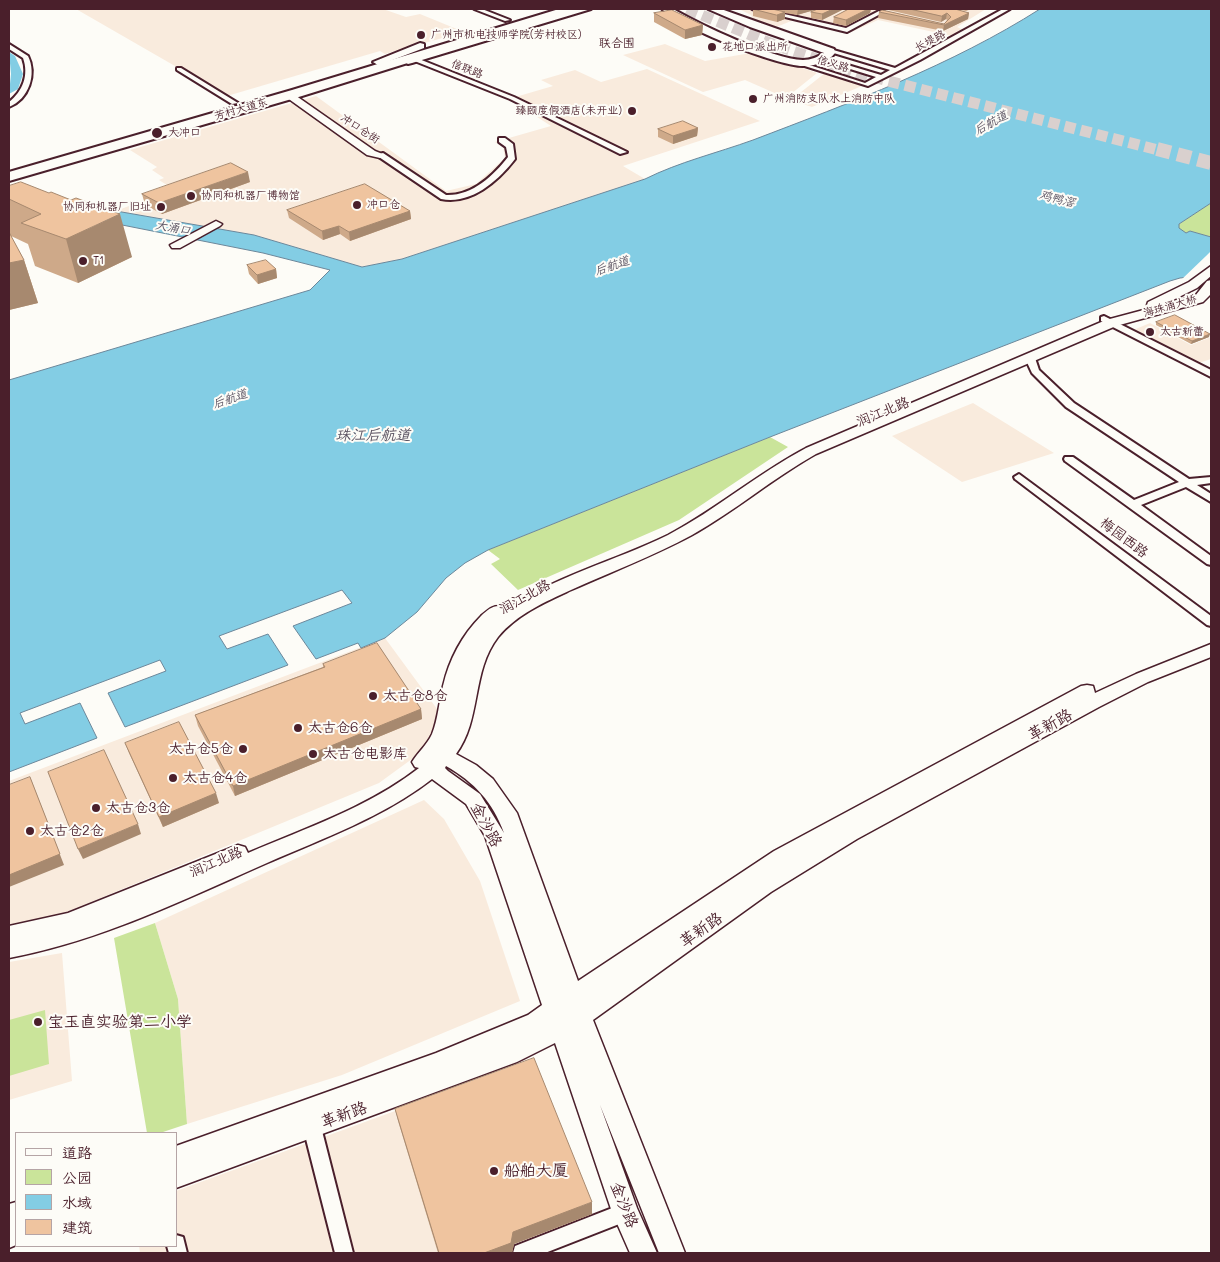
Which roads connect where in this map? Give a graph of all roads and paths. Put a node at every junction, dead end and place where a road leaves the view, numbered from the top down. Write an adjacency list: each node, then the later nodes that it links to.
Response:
1 (477, 9): 20 (street)
2 (544, 9): 20 (main road, 芳村大道东)
3 (555, 9): 23 (highway, 芳村大道东)
4 (570, 9): 23 (highway, 芳村大道东)
5 (586, 9): 28 (main road, 芳村大道东)
6 (667, 9): 30 (main road)
7 (674, 9): 27 (main road)
8 (686, 9): 29 (main road)
9 (707, 9): 25 (main road)
10 (713, 9): 26 (main road)
11 (755, 9): 16 (street)
12 (786, 9): 16 (street)
13 (866, 9): 15 (street)
14 (1006, 10): 33 (street, 长堤路)
15 (881, 12): 17 (street); 22 (street)
16 (773, 14): 19 (street)
17 (889, 14)
18 (808, 15): 19 (street)
19 (801, 18): 22 (street)
20 (506, 20): 31 (main road, 芳村大道东)
21 (830, 20): 22 (street)
22 (823, 24)
23 (475, 36): 31 (highway, 芳村大道东)
24 (9, 46): 38 (street)
25 (806, 47)
26 (830, 51): 29 (main road); 33 (street, 信义路)
27 (786, 54)
28 (414, 59): 31 (main road, 芳村大道东); 40 (street, 信联路)
29 (821, 59): 30 (main road); 34 (street)
30 (795, 62): 35 (street, 信义路)
31 (382, 64): 36 (highway, 芳村大道东); 37 (highway, 芳村大道东)
32 (179, 69): 37 (street)
33 (896, 70): 34 (street, 长堤路)
34 (882, 77): 35 (street, 长堤路)
35 (866, 85)
36 (293, 94): 41 (main road, 冲口仓街); 43 (highway, 芳村大道东)
37 (234, 103): 42 (highway, 芳村大道东)
38 (9, 105)
39 (502, 140): 41 (street)
40 (623, 152)
41 (380, 155)
42 (9, 169)
43 (9, 177)
44 (222, 225): 45 (main road)
45 (183, 246)
46 (1211, 270): 48 (main road, 海珠涌大桥)
47 (1211, 284): 48 (main road, 海珠涌大桥)
48 (1113, 319): 49 (main road, 润江北路); 50 (street); 61 (main road, 润江北路)
49 (1030, 358): 54 (street); 61 (main road, 润江北路)
50 (1211, 374)
51 (1068, 459): 56 (street)
52 (1019, 477): 58 (street, 梅园西路)
53 (1211, 480): 54 (street)
54 (1187, 483): 55 (street); 56 (street)
55 (1211, 499)
56 (1132, 505): 57 (street)
57 (1211, 561)
58 (1211, 622)
59 (1211, 637): 64 (main road, 革新路)
60 (1211, 650): 64 (main road, 革新路)
61 (434, 761): 62 (main road, 润江北路); 63 (main road, 润江北路); 64 (main road, 金沙路)
62 (9, 935)
63 (9, 949)
64 (568, 1013): 65 (main road, 革新路); 66 (main road, 革新路); 68 (main road, 金沙路); 72 (main road, 金沙路)
65 (312, 1127): 67 (main road, 革新路); 69 (street)
66 (178, 1157)
67 (178, 1175)
68 (625, 1212): 70 (street); 71 (main road, 金沙路)
69 (344, 1253)
70 (522, 1253)
71 (644, 1253)
72 (672, 1253)

